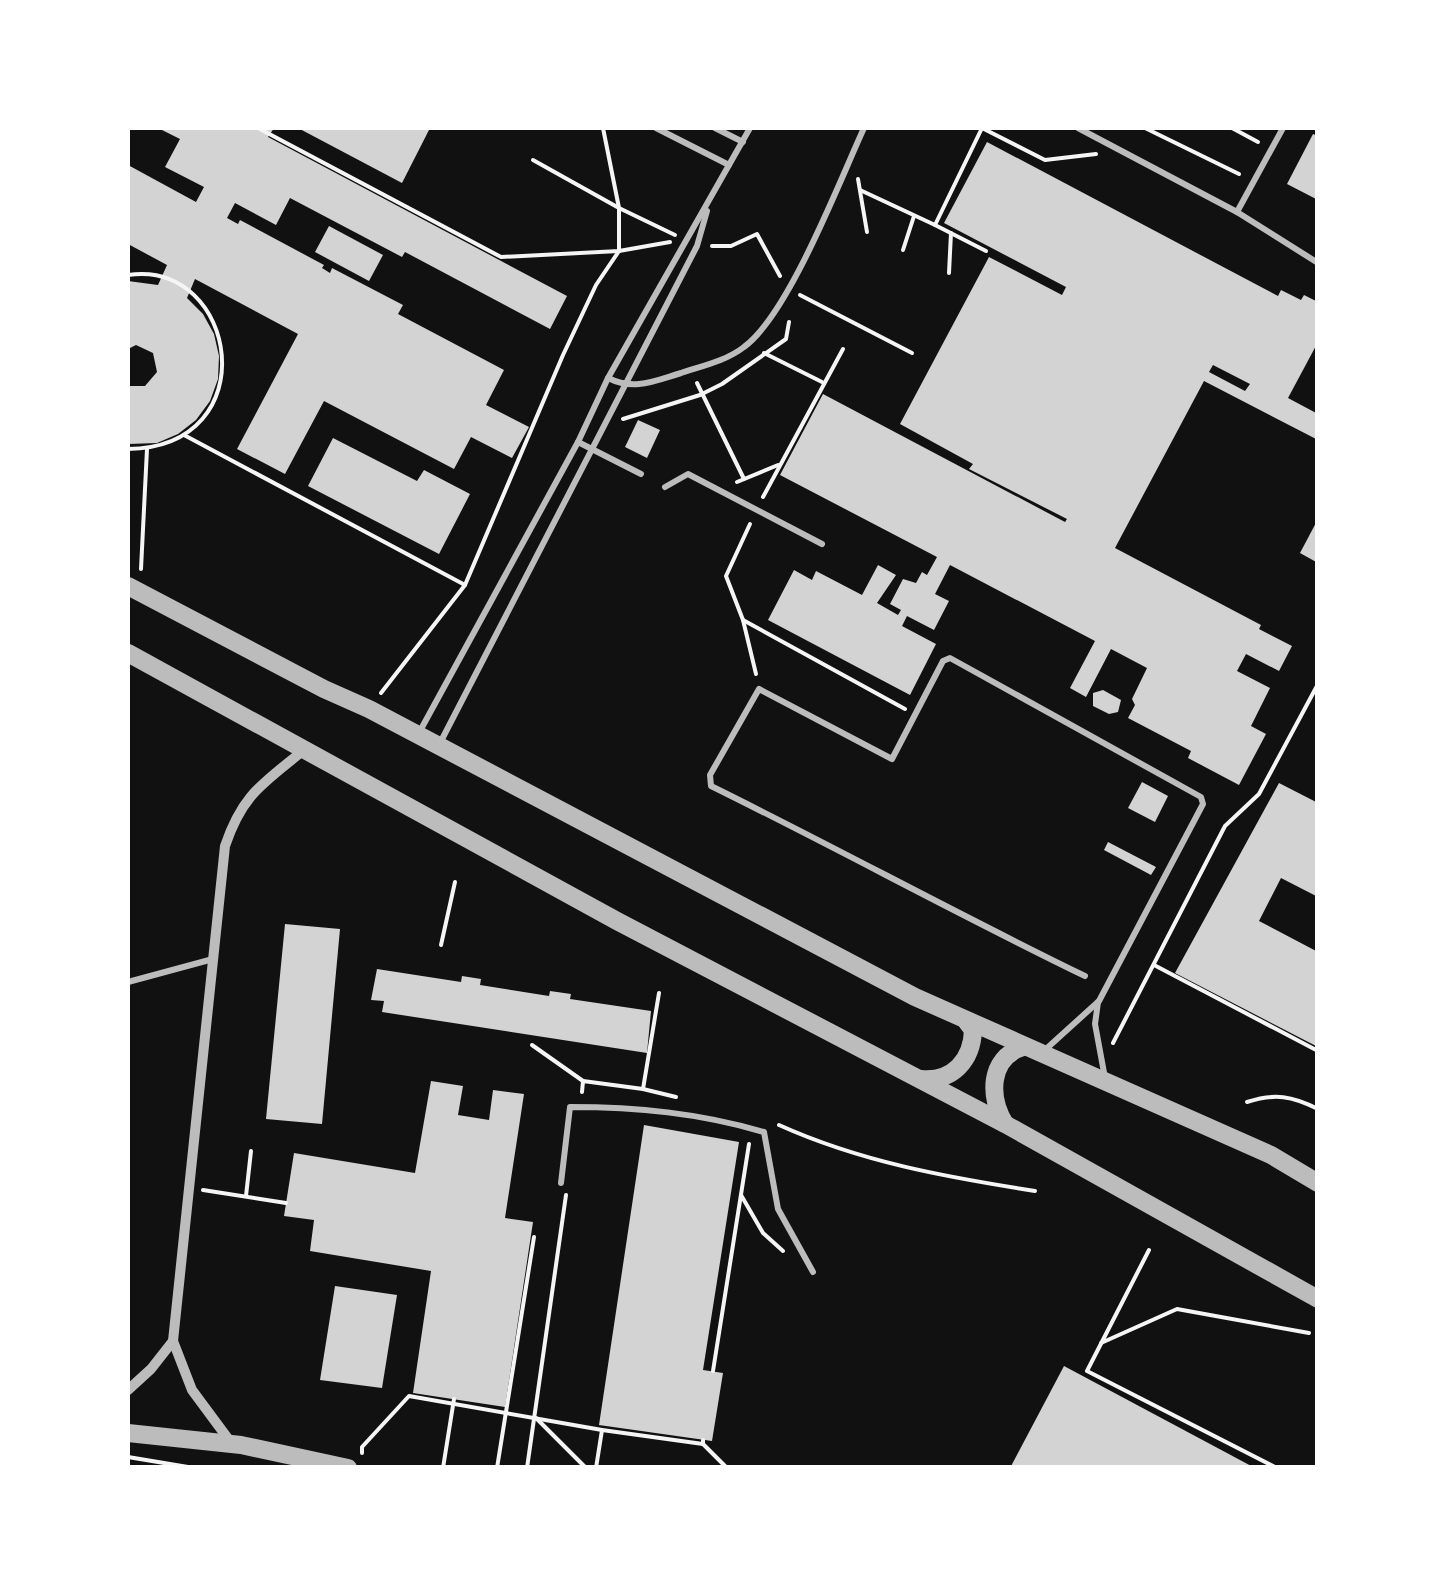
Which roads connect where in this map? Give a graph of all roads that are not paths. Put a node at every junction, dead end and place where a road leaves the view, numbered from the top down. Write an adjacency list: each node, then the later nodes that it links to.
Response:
1 (656, 128): 8 (lane)
2 (715, 128): 7 (lane)
3 (750, 128): 7 (lane)
4 (864, 128): 13 (lane)
5 (1078, 128): 10 (lane)
6 (1282, 128): 10 (lane)
7 (742, 142): 8 (lane)
8 (729, 165): 9 (lane)
9 (709, 205): 12 (lane); 13 (lane)
10 (1237, 212): 11 (lane)
11 (1318, 263)
12 (608, 378): 13 (lane); 14 (lane)
13 (623, 385): 15 (lane)
14 (578, 442): 15 (lane); 21 (lane)
15 (591, 448): 16 (lane); 22 (lane)
16 (641, 474)
17 (666, 487): 18 (lane)
18 (822, 544)
19 (133, 589): 21 (street)
20 (128, 652): 23 (street)
21 (417, 737): 22 (street)
22 (438, 747): 28 (street)
23 (306, 748): 24 (street); 30 (street)
24 (214, 958): 26 (lane); 37 (street)
25 (1085, 976): 27 (lane)
26 (128, 982)
27 (1098, 1001): 29 (lane); 31 (lane)
28 (966, 1022): 29 (street); 30 (street)
29 (1032, 1050): 31 (street); 32 (street)
30 (916, 1078): 32 (street)
31 (1106, 1082): 34 (street)
32 (1005, 1124): 36 (street)
33 (564, 1183): 35 (lane)
34 (1318, 1183)
35 (812, 1272)
36 (1318, 1299)
37 (173, 1340): 38 (street); 40 (street)
38 (128, 1390)
39 (128, 1433): 40 (street)
40 (237, 1445): 41 (street); 42 (street)
41 (274, 1468)
42 (348, 1468)

